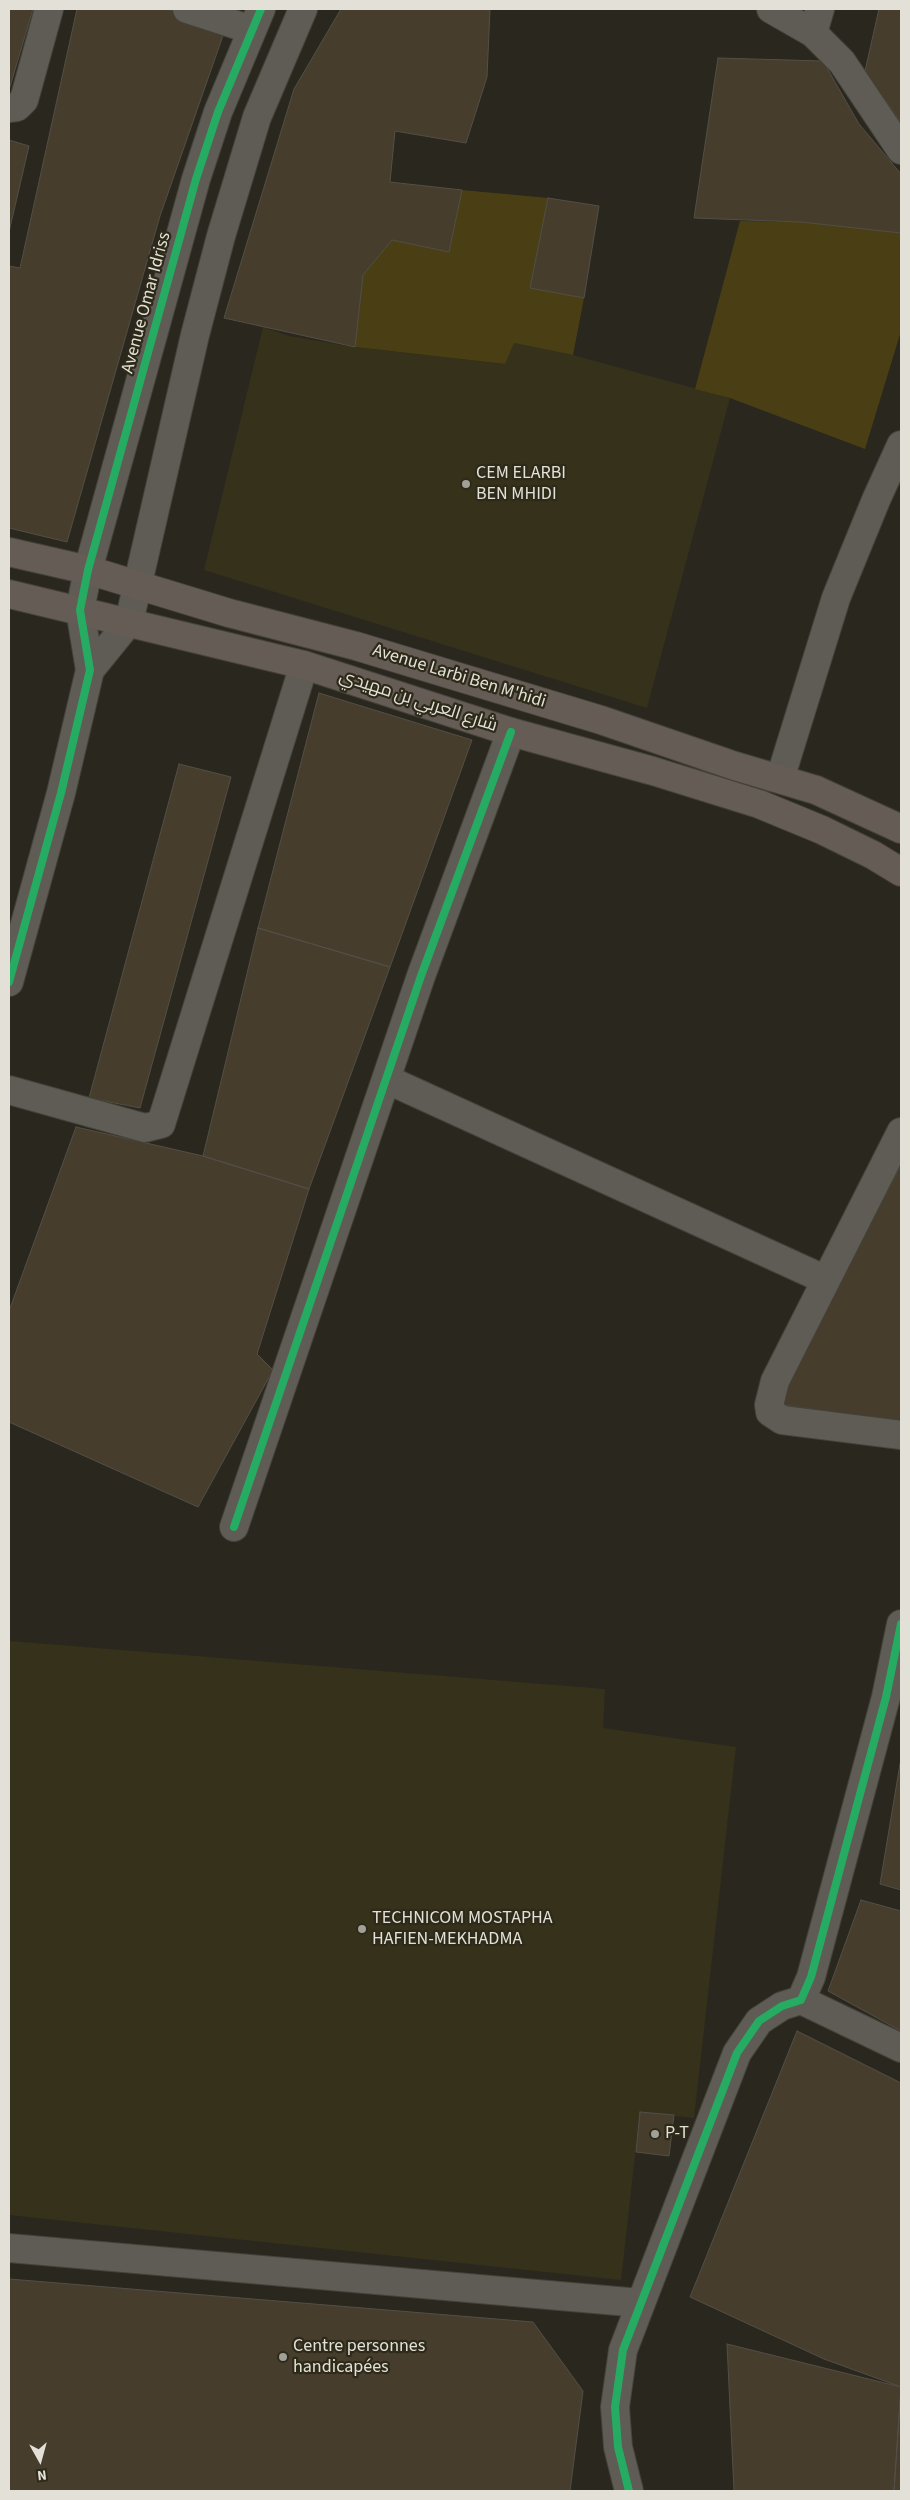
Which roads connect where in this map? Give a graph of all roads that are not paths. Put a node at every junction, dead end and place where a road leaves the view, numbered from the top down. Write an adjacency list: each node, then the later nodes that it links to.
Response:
1 (49, 9): 7 (street)
2 (187, 9): 5 (street)
3 (303, 9): 12 (street)
4 (771, 9): 6 (street)
5 (256, 19): 11 (street, Avenue Omar Idriss)
6 (816, 21): 8 (street)
7 (9, 108)
8 (901, 150)
9 (901, 445): 19 (street)
10 (9, 552): 11 (main road, Avenue Larbi Ben M'hidi)
11 (88, 570): 12 (main road, Avenue Larbi Ben M'hidi); 14 (street, Avenue Omar Idriss)
12 (138, 586): 15 (street); 19 (main road, Avenue Larbi Ben M'hidi)
13 (9, 594): 14 (main road, شارع العربي بن مهيدي)
14 (80, 610): 15 (main road, شارع العربي بن مهيدي); 17 (street)
15 (129, 622): 16 (main road, شارع العربي بن مهيدي); 17 (street)
16 (304, 666): 18 (main road, شارع العربي بن مهيدي); 24 (street)
17 (90, 670): 22 (street)
18 (511, 732): 21 (main road, شارع العربي بن مهيدي); 23 (street)
19 (780, 779): 20 (main road, Avenue Larbi Ben M'hidi)
20 (901, 829)
21 (901, 872)
22 (9, 982)
23 (386, 1079): 26 (street); 28 (street)
24 (9, 1090)
25 (901, 1132): 26 (street)
26 (826, 1280): 27 (street)
27 (901, 1434)
28 (234, 1527)
29 (901, 1624): 30 (street)
30 (801, 2000): 31 (street); 33 (street)
31 (901, 2048)
32 (9, 2248): 33 (street)
33 (640, 2303): 34 (street)
34 (629, 2491)

